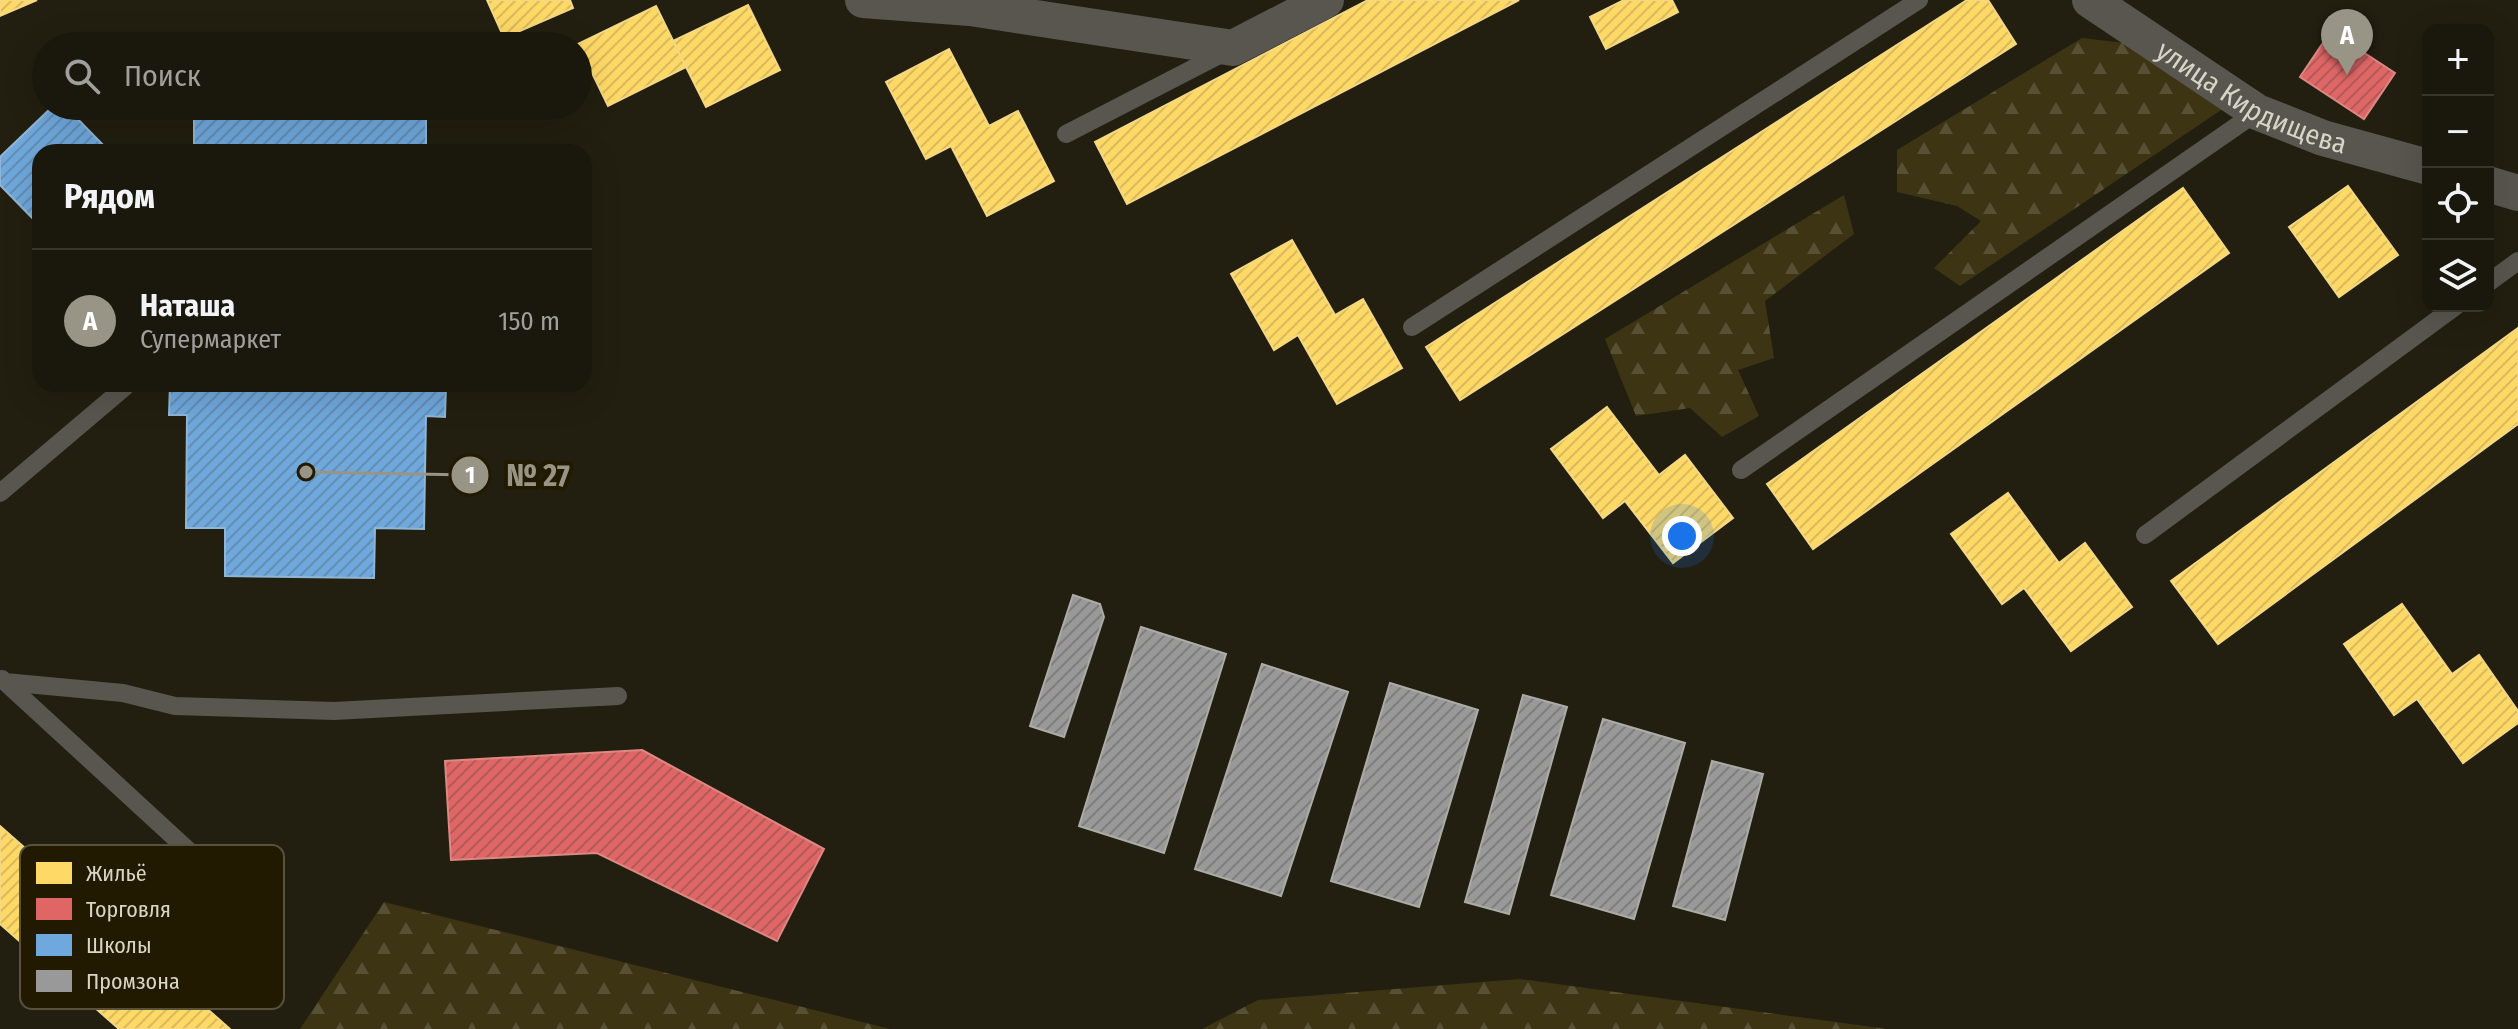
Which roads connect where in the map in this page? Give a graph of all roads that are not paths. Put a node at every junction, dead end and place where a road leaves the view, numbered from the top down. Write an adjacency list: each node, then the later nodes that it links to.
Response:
1 (863, 0): 5 (street)
2 (1326, 0): 5 (street)
3 (1919, 0): 14 (lane)
4 (2090, 0): 6 (street, улица Кирдищева)
5 (1233, 48): 7 (lane)
6 (2257, 112): 8 (street, улица Кирдищева); 16 (lane)
7 (1066, 134)
8 (2422, 165)
9 (2494, 186): 10 (street)
10 (2518, 193)
11 (2518, 261): 12 (lane)
12 (2494, 279)
13 (2448, 312): 18 (lane)
14 (1412, 327)
15 (119, 392): 17 (lane)
16 (1741, 470)
17 (0, 493)
18 (2145, 535)
19 (2, 680): 20 (lane); 21 (lane)
20 (618, 696)
21 (182, 845)

